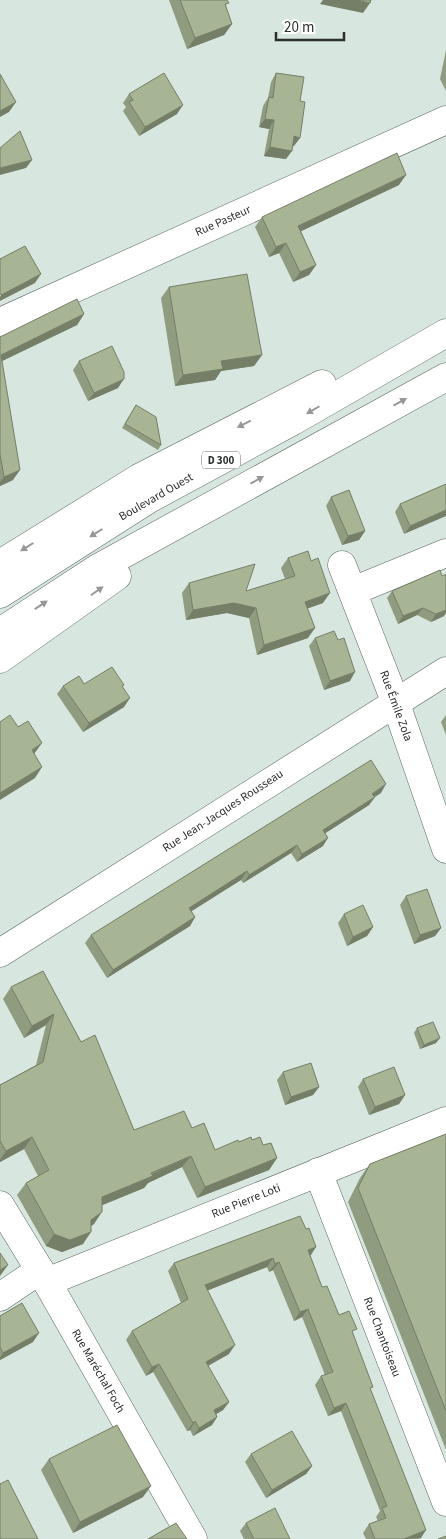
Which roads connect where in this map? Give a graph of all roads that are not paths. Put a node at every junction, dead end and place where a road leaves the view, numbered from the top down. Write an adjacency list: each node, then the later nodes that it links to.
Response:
1 (446, 120): 2 (street, Rue Pasteur)
2 (0, 322)
3 (446, 328): 8 (street, one-way to 8)
4 (446, 332): 11 (street, Boulevard Ouest / D 300, one-way to 11)
5 (446, 377): 6 (street, D 300, one-way to 5)
6 (224, 498): 12 (street, D 300, one-way to 6); 13 (street, one-way to 6)
7 (446, 553): 10 (street)
8 (0, 564)
9 (342, 564): 10 (street, Rue Émile Zola)
10 (353, 591): 15 (street, Rue Émile Zola)
11 (0, 594)
12 (0, 632)
13 (0, 659)
14 (446, 671): 15 (street, Rue Jean-Jacques Rousseau)
15 (395, 701): 16 (street, Rue Émile Zola); 17 (street, Rue Jean-Jacques Rousseau)
16 (446, 849)
17 (0, 953)
18 (446, 1121): 19 (street, Rue Pierre Loti)
19 (318, 1172): 21 (street, Rue Pierre Loti); 23 (street, Rue Chantoiseau)
20 (0, 1205): 21 (street, Rue Maréchal Foch)
21 (43, 1276): 22 (street, Rue Pierre Loti); 24 (street, Rue Maréchal Foch)
22 (0, 1297)
23 (446, 1502)
24 (193, 1539)

